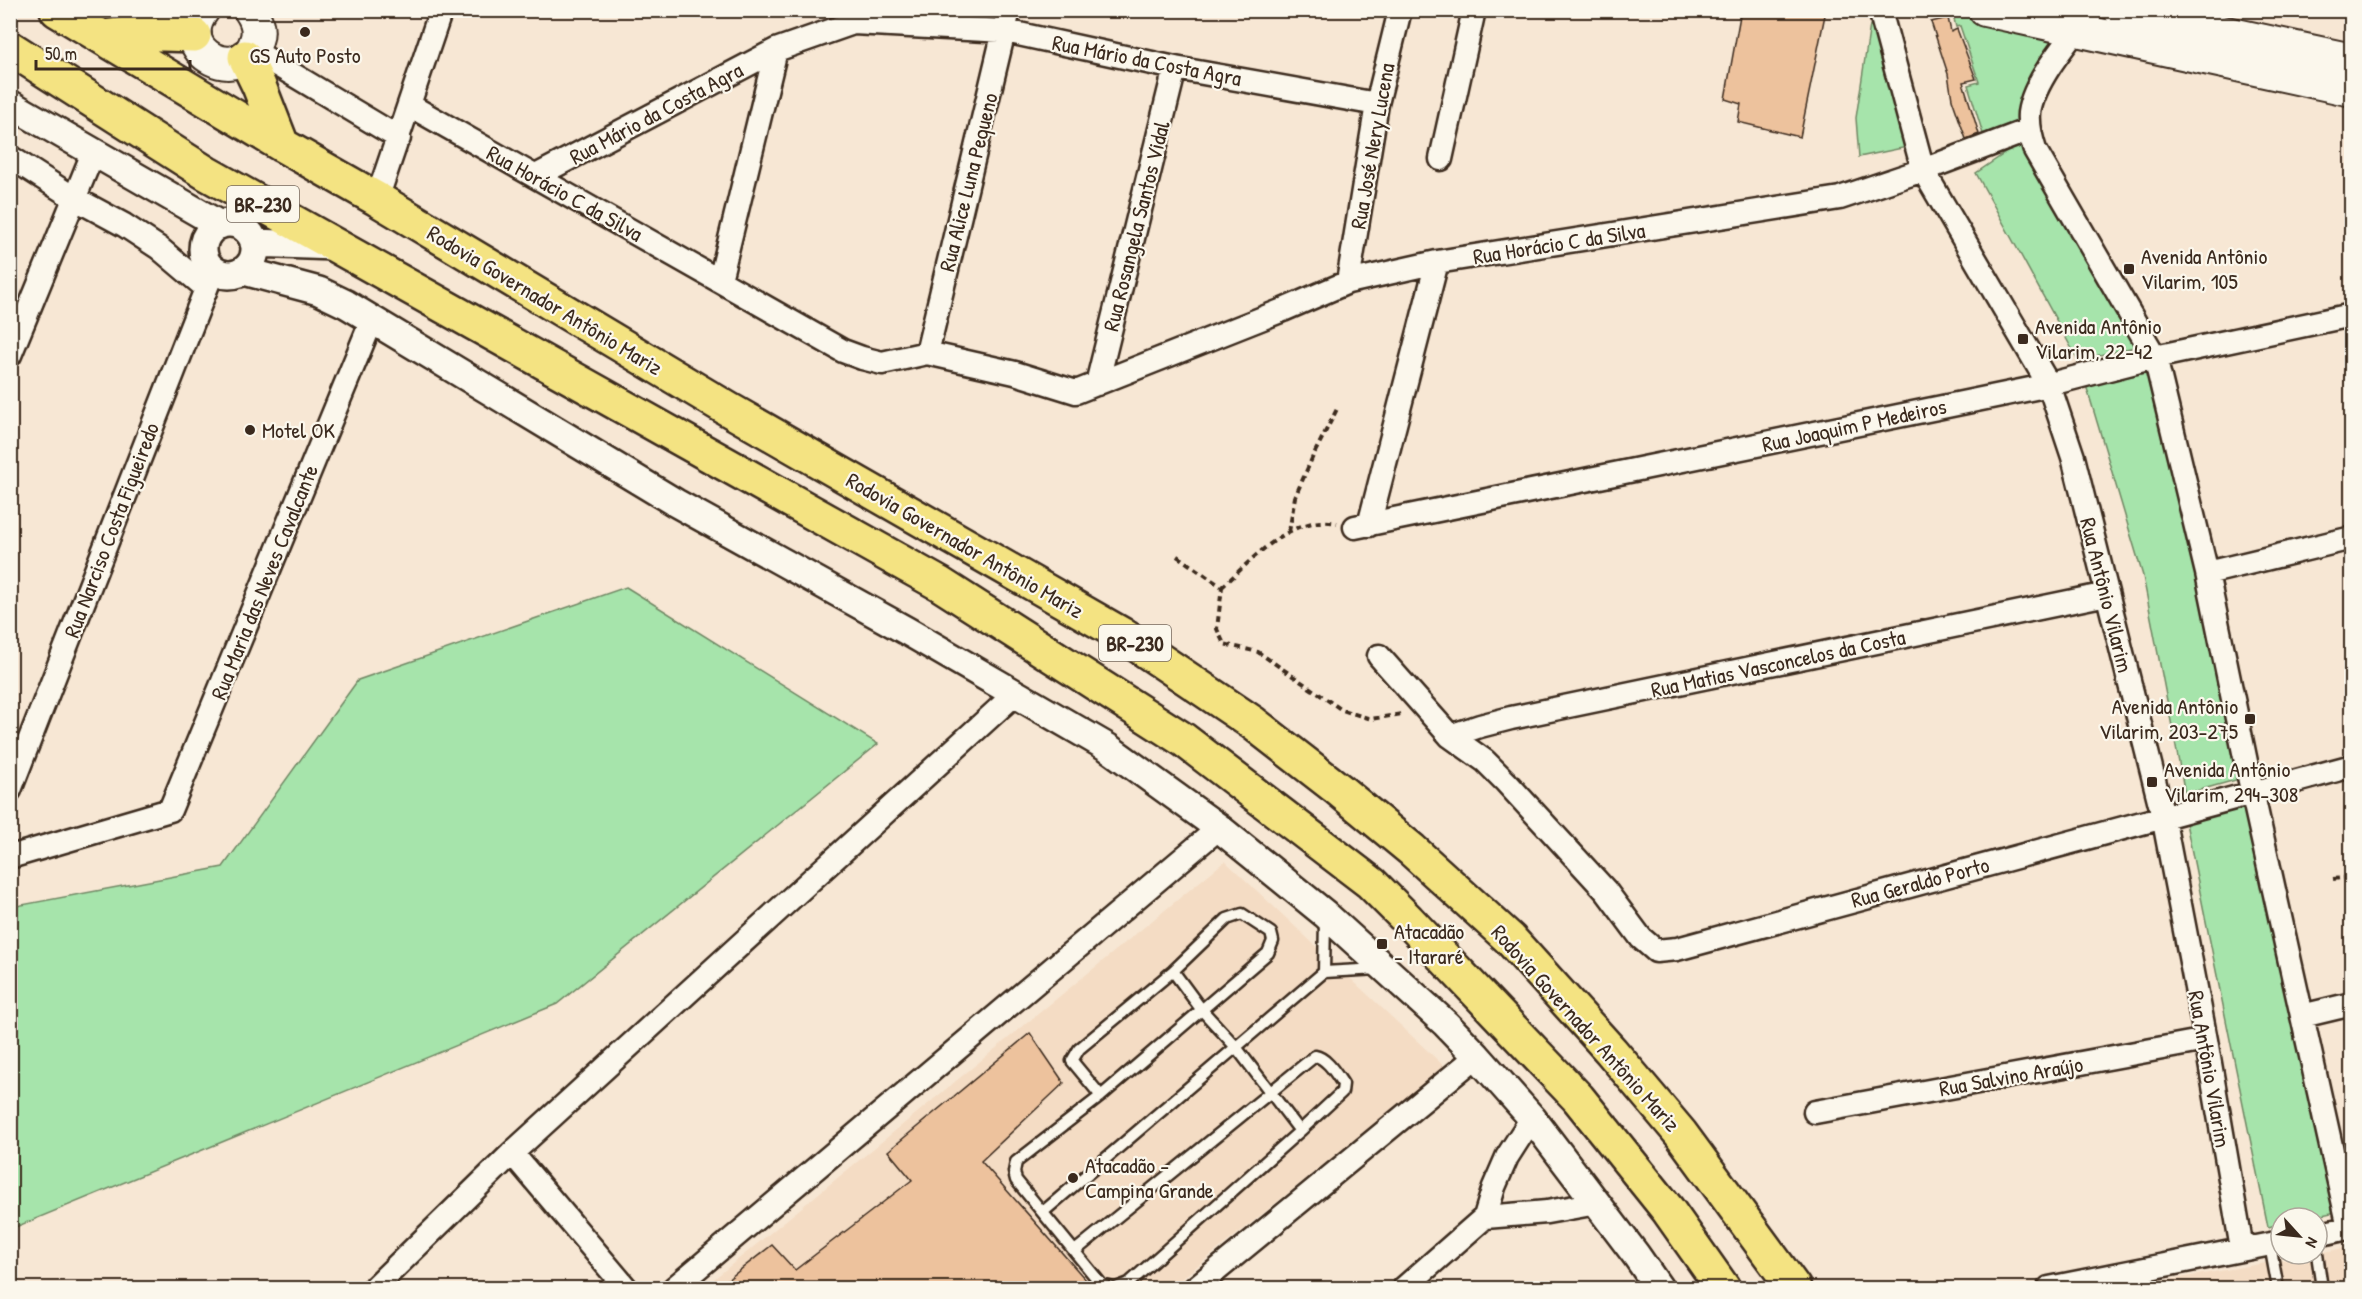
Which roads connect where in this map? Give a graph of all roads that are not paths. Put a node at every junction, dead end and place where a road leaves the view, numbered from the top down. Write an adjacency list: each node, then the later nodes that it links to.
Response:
1 (57, 10): 14 (highway, Rodovia Governador Antônio Mariz / BR-230)
2 (170, 10): 13 (street)
3 (250, 10): 17 (main road)
4 (441, 10): 23 (street)
5 (1400, 10): 22 (street, Rua José Nery Lucena)
6 (1474, 10): 29 (street)
7 (1880, 10): 30 (street, Rua Antônio Vilarim)
8 (1985, 10): 11 (main road)
9 (2120, 10): 10 (main road)
10 (2167, 15): 18 (main road)
11 (2085, 20): 20 (main road); 24 (street)
12 (1007, 21): 16 (street, Rua Mário da Costa Agra); 19 (street, Rua Mário da Costa Agra); 44 (street, Rua Alice Luna Pequeno)
13 (197, 25): 14 (highway); 17 (main road)
14 (103, 37): 26 (highway, Rodovia Governador Antônio Mariz / BR-230)
15 (10, 48): 36 (highway, Rodovia Governador Antônio Mariz / BR-230)
16 (776, 50): 31 (street, Rua Mário da Costa Agra); 40 (street, Rua Mário da Costa Agra)
17 (249, 54): 25 (street); 26 (highway)
18 (2352, 60)
19 (1174, 68): 22 (street, Rua Mário da Costa Agra); 47 (street, Rua Rosangela Santos Vidal)
20 (2352, 90)
21 (10, 104): 27 (street)
22 (1377, 104): 41 (street, Rua José Nery Lucena)
23 (409, 105): 25 (street); 31 (street, Rua Horácio C da Silva)
24 (2029, 130): 30 (street, Rua Horácio C da Silva); 46 (street)
25 (399, 138): 33 (street)
26 (282, 145): 33 (highway, Rodovia Governador Antônio Mariz / BR-230)
27 (93, 153): 32 (street); 34 (street)
28 (10, 157): 32 (street)
29 (1441, 159)
30 (1923, 170): 38 (street, Rua Horácio C da Silva); 48 (street, Rua Antônio Vilarim)
31 (536, 176): 40 (street, Rua Horácio C da Silva)
32 (74, 198): 39 (street); 45 (street)
33 (377, 199): 95 (highway, Rodovia Governador Antônio Mariz / BR-230)
34 (181, 202): 35 (street); 39 (street)
35 (220, 225): 37 (street); 39 (street)
36 (339, 246): 37 (street); 94 (highway, Rodovia Governador Antônio Mariz / BR-230)
37 (251, 254): 39 (street); 43 (street)
38 (1437, 262): 41 (street, Rua Horácio C da Silva); 48 (street, Rua Joaquim P Medeiros)
39 (207, 268): 56 (street, Rua Narciso Costa Figueiredo)
40 (720, 280): 44 (street, Rua Horácio C da Silva)
41 (1348, 282): 47 (street, Rua Horácio C da Silva)
42 (2352, 315): 46 (street, Rua Joaquim P Medeiros)
43 (372, 320): 53 (street); 60 (street, Rua Maria das Neves Cavalcante)
44 (927, 353): 47 (street, Rua Horácio C da Silva)
45 (10, 355)
46 (2155, 357): 48 (street, Rua Joaquim P Medeiros); 50 (street)
47 (1098, 384)
48 (2049, 385): 51 (street, Rua Antônio Vilarim)
49 (2352, 538): 50 (street)
50 (2207, 573): 57 (street)
51 (2107, 594): 54 (street, Rua Matias Vasconcelos da Costa); 58 (street, Rua Antônio Vilarim)
52 (1379, 656): 54 (street)
53 (1015, 694): 59 (street); 76 (street)
54 (1450, 736): 58 (street, Rua Geraldo Porto)
55 (2352, 766): 57 (street, Rua Geraldo Porto)
56 (10, 790)
57 (2252, 791): 58 (street, Rua Geraldo Porto); 67 (street)
58 (2163, 816): 68 (street, Rua Antônio Vilarim)
59 (1219, 828): 61 (street); 89 (street)
60 (10, 857)
61 (1325, 914): 62 (street); 64 (lane)
62 (1386, 969): 64 (lane); 70 (street)
63 (1173, 971): 66 (lane); 66 (lane); 72 (lane)
64 (1324, 972): 69 (lane)
65 (2352, 1004): 67 (street)
66 (1201, 1010): 69 (lane); 72 (lane)
67 (2302, 1016): 80 (street)
68 (2206, 1040): 73 (street, Rua Salvino Araújo); 83 (street, Rua Antônio Vilarim)
69 (1236, 1047): 71 (lane); 78 (lane)
70 (1478, 1056): 74 (street); 91 (street)
71 (1270, 1092): 75 (lane); 75 (lane); 84 (lane)
72 (1101, 1096): 78 (lane)
73 (1815, 1112)
74 (1532, 1118): 77 (street); 79 (street)
75 (1300, 1131): 90 (lane)
76 (512, 1153): 87 (street); 88 (street)
77 (1598, 1203): 79 (street); 93 (street)
78 (1042, 1212): 84 (lane)
79 (1485, 1217): 92 (street)
80 (2350, 1227): 81 (street)
81 (2329, 1231)
82 (2269, 1245): 83 (street)
83 (2241, 1249): 96 (street)
84 (1075, 1251): 90 (lane)
85 (2277, 1266): 97 (lane)
86 (2319, 1266): 98 (lane)
87 (374, 1288)
88 (626, 1288)
89 (674, 1288)
90 (1114, 1288)
91 (1195, 1288)
92 (1404, 1288)
93 (1659, 1288)
94 (1723, 1288)
95 (1794, 1288)
96 (2049, 1288)
97 (2278, 1288)
98 (2322, 1288)

